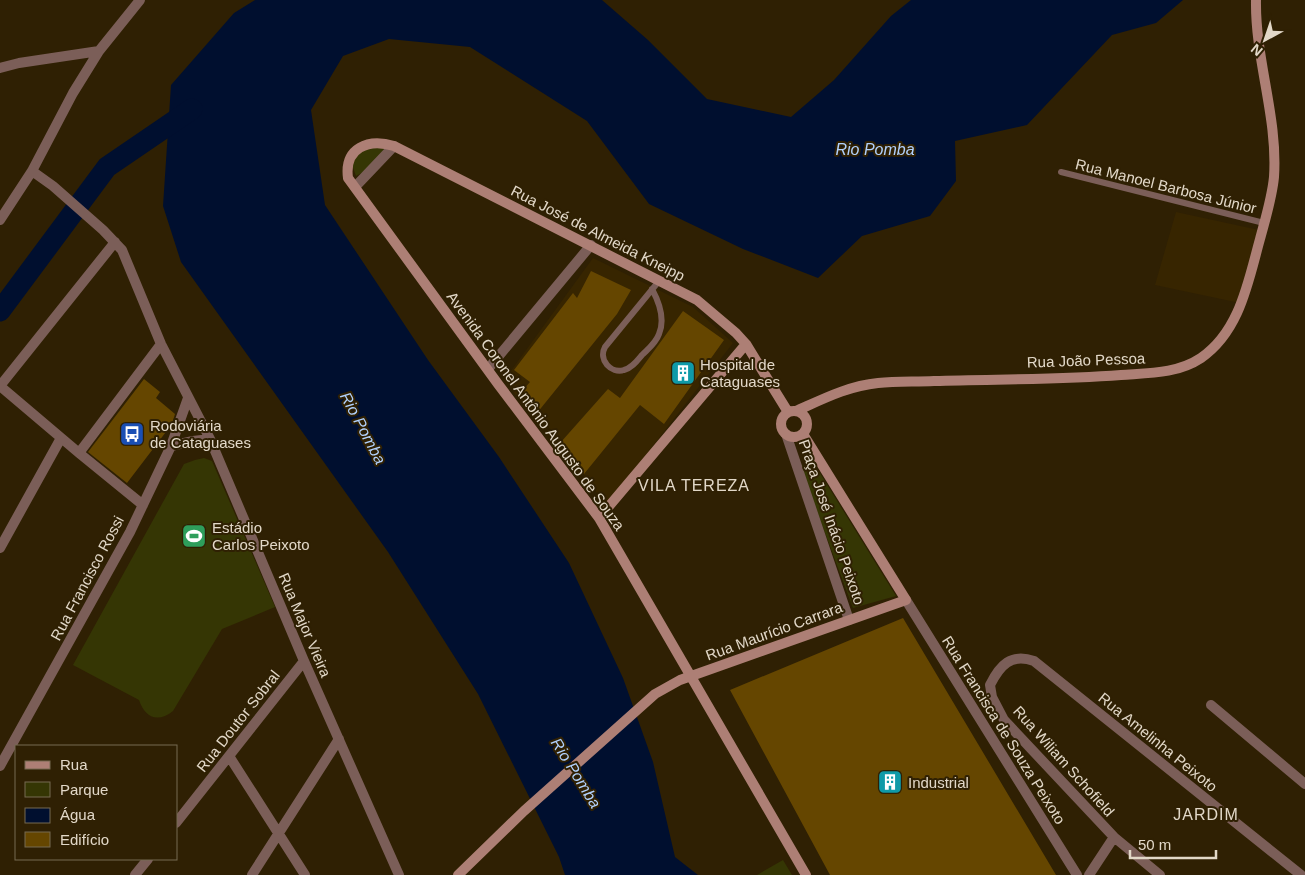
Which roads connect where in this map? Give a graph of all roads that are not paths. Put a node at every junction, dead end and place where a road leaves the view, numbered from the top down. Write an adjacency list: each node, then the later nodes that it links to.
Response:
1 (140, 0): 3 (street)
2 (1256, 0): 11 (street, Rua João Pessoa)
3 (100, 51): 4 (street); 7 (street)
4 (0, 68)
5 (394, 146): 6 (street, Rua José de Almeida Kneipp); 9 (street); 13 (street, Rua José de Almeida Kneipp)
6 (354, 153): 9 (street, Avenida Coronel Antônio Augusto de Souza)
7 (32, 171): 10 (street); 12 (street, Rua Major Vieira)
8 (1061, 172): 11 (lane, Rua Manoel Barbosa Júnior)
9 (355, 187): 17 (street, Avenida Coronel Antônio Augusto de Souza)
10 (0, 220)
11 (1264, 223): 20 (street, Rua João Pessoa)
12 (115, 242): 15 (street, Rua Major Vieira); 18 (street)
13 (591, 245): 14 (street, Rua José de Almeida Kneipp); 17 (street)
14 (656, 285): 14 (lane); 16 (street, Rua José de Almeida Kneipp)
15 (161, 344): 19 (street, Rua Major Vieira); 28 (street)
16 (746, 344): 21 (street, Rua José de Almeida Kneipp); 30 (street)
17 (488, 369): 30 (street, Avenida Coronel Antônio Augusto de Souza)
18 (0, 386): 25 (street)
19 (188, 398): 26 (street, Rua Major Vieira); 27 (street, Rua Francisco Rossi)
20 (820, 401): 21 (street, Rua João Pessoa); 22 (street)
21 (792, 412): 22 (street); 23 (street)
22 (807, 424): 24 (street)
23 (786, 434): 24 (street); 33 (street, Praça José Inácio Peixoto)
24 (802, 434): 32 (street, Praça José Inácio Peixoto)
25 (61, 438): 28 (street); 31 (street)
26 (210, 439): 27 (street); 34 (street, Rua Major Vieira)
27 (171, 446): 29 (street, Rua Francisco Rossi)
28 (79, 454): 29 (street)
29 (143, 504): 40 (street, Rua Francisco Rossi)
30 (599, 518): 35 (street, Avenida Coronel Antônio Augusto de Souza)
31 (0, 548)
32 (906, 600): 33 (street, Rua Maurício Carrara); 52 (street, Rua Francisca de Souza Peixoto)
33 (849, 620): 35 (street, Rua Maurício Carrara)
34 (304, 661): 38 (street, Rua Major Vieira); 39 (street, Rua Doutor Sobral)
35 (692, 676): 50 (street, Rua Maurício Carrara); 51 (street, Avenida Coronel Antônio Augusto de Souza)
36 (994, 676): 44 (street, Rua Wiliam Schofield); 55 (street, Rua Amelinha Peixoto)
37 (1211, 705): 41 (street)
38 (339, 739): 43 (street); 49 (street, Rua Major Vieira)
39 (229, 756): 42 (street, Rua Doutor Sobral); 43 (street)
40 (0, 766)
41 (1305, 784)
42 (178, 820)
43 (278, 833): 47 (street); 48 (street)
44 (1114, 838): 53 (street); 54 (street, Rua Wiliam Schofield)
45 (147, 860): 46 (street)
46 (135, 875)
47 (252, 875)
48 (305, 875)
49 (399, 875)
50 (458, 875)
51 (806, 875)
52 (1077, 875)
53 (1089, 875)
54 (1160, 875)
55 (1301, 875)

